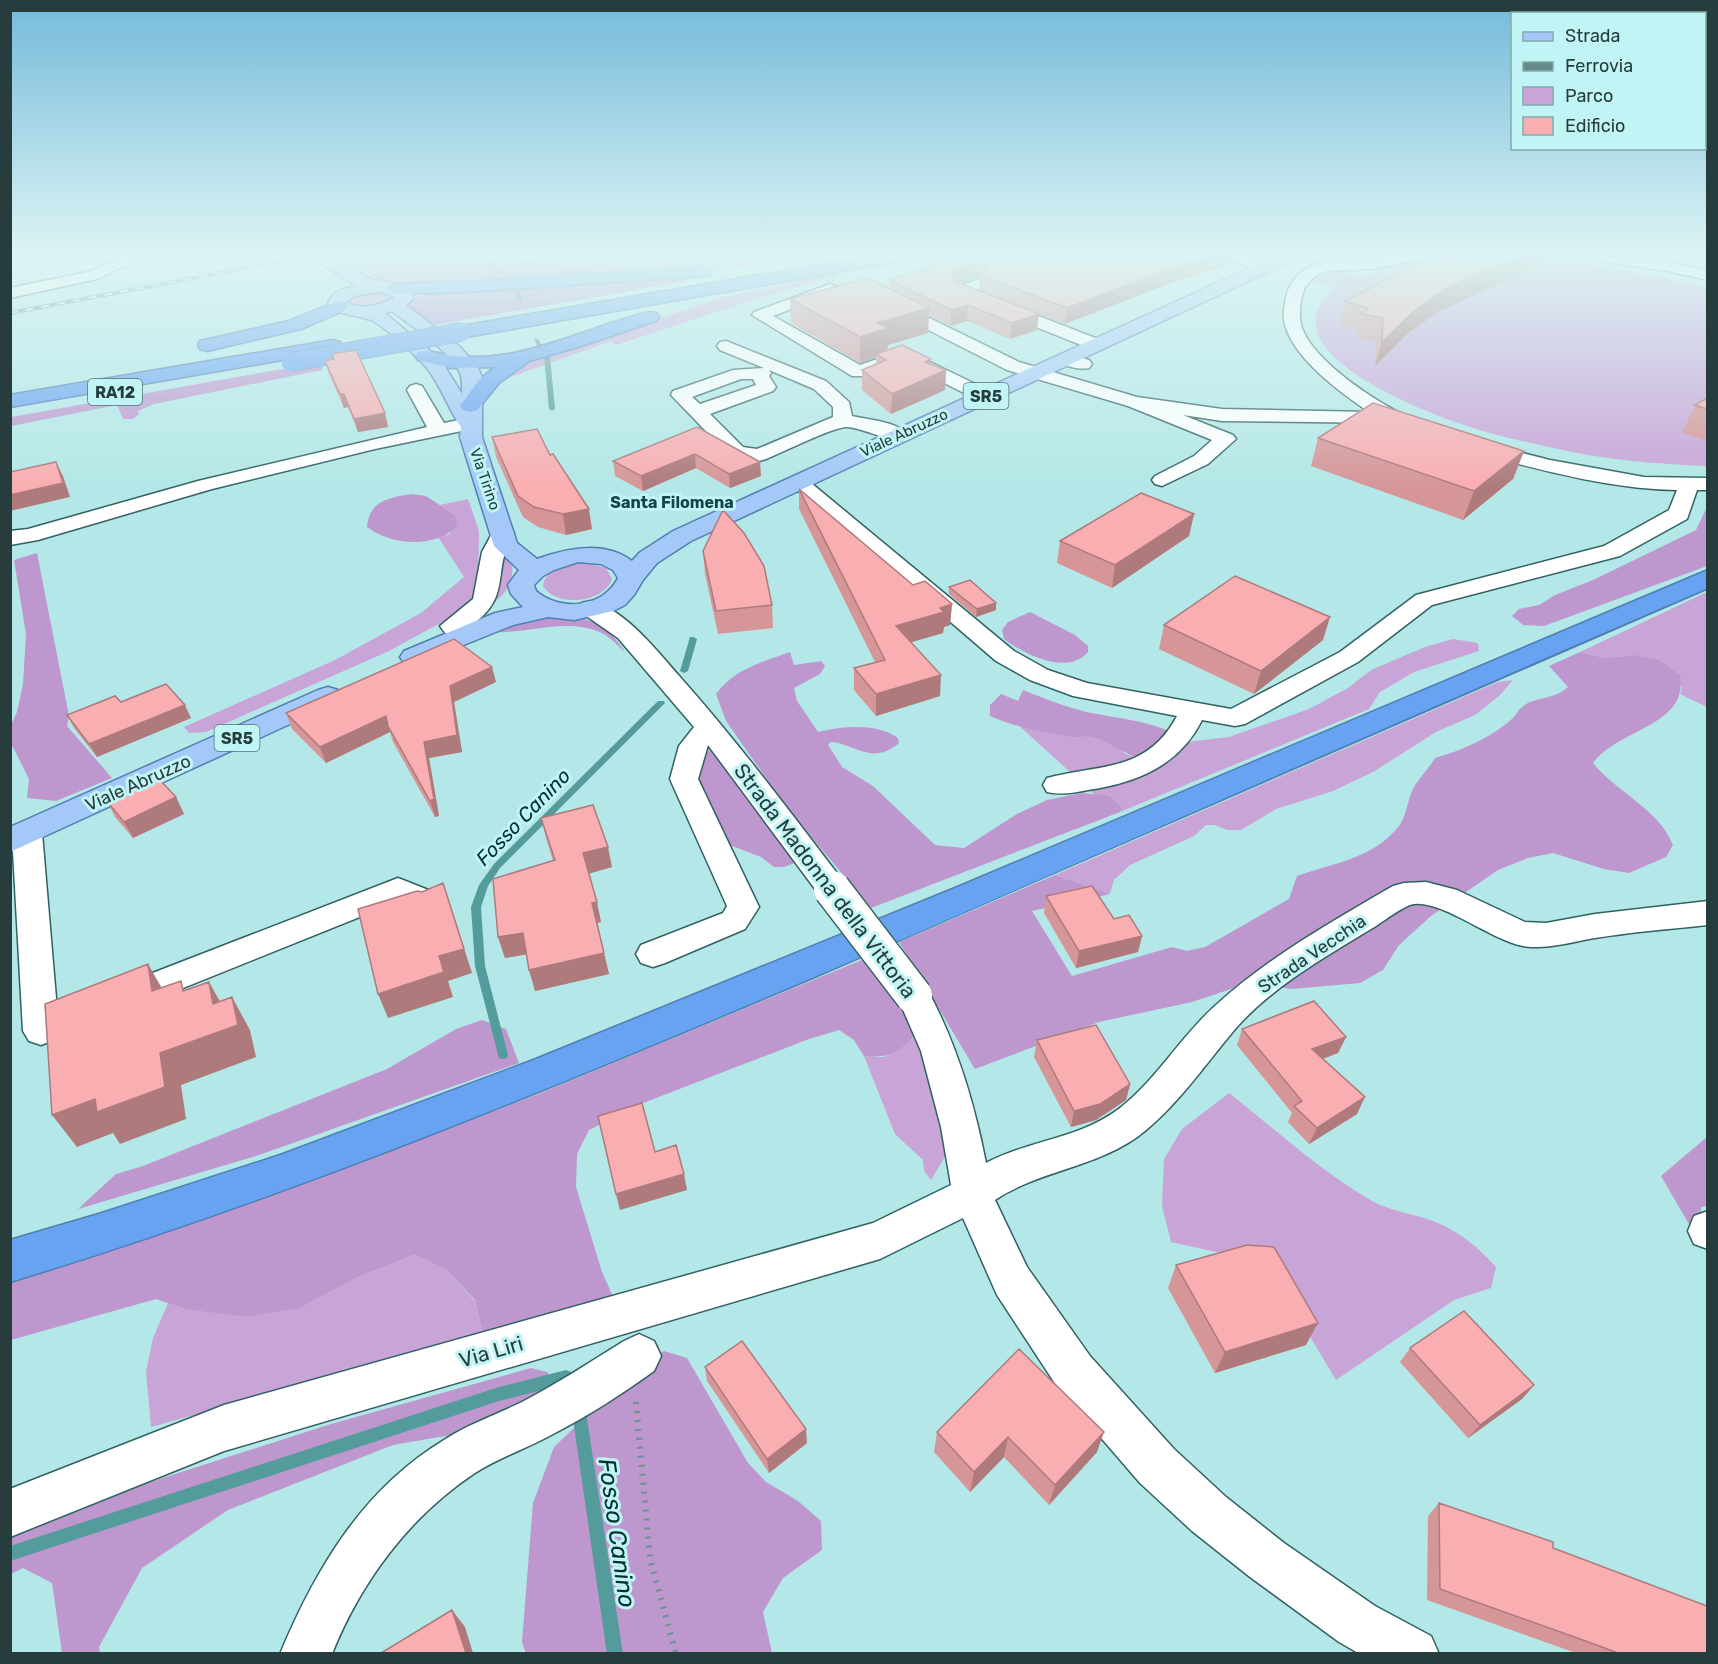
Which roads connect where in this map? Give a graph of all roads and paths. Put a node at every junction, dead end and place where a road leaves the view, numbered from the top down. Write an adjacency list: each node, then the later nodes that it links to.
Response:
1 (260, 334): 14 (highway)
2 (400, 334): 15 (main road, Via Tirino)
3 (419, 334): 24 (highway, RA12)
4 (432, 334): 26 (highway, RA12, bridge)
5 (433, 334): 18 (main road, Via Tirino)
6 (598, 334): 16 (highway)
7 (792, 334): 23 (street)
8 (948, 334): 20 (street)
9 (1068, 334): 13 (street)
10 (1123, 334): 13 (main road, Viale Abruzzo / SR5)
11 (1296, 334): 28 (street)
12 (726, 345): 19 (street)
13 (1097, 345): 20 (main road, Viale Abruzzo / SR5)
14 (184, 350)
15 (425, 356): 18 (highway); 27 (main road, Via Tirino)
16 (528, 356): 18 (highway); 27 (highway)
17 (139, 360): 21 (highway)
18 (463, 362): 27 (main road, Via Tirino)
19 (779, 368): 29 (street); 29 (street)
20 (1034, 374): 23 (main road, Viale Abruzzo / SR5); 25 (street)
21 (10, 388)
22 (416, 390): 31 (street)
23 (985, 396): 32 (main road, Viale Abruzzo / SR5)
24 (10, 401)
25 (1135, 402): 28 (street); 34 (street)
26 (10, 410)
27 (470, 415): 31 (street); 37 (main road, Via Tirino)
28 (1392, 418): 30 (street)
29 (843, 420): 32 (street)
30 (1424, 429)
31 (438, 430): 39 (street)
32 (899, 436): 35 (main road, Viale Abruzzo / SR5)
33 (1466, 443): 36 (street)
34 (1162, 480)
35 (798, 482): 38 (main road, Viale Abruzzo / SR5); 51 (street)
36 (1698, 484): 51 (street)
37 (503, 533): 41 (main road, Via Tirino); 43 (main road, Via Tirino); 48 (street)
38 (682, 536): 40 (main road, Viale Abruzzo / SR5); 44 (main road, Viale Abruzzo / SR5)
39 (10, 538)
40 (605, 556): 41 (main road, SR5); 44 (main road)
41 (563, 557): 43 (main road, SR5)
42 (1707, 578): 59 (highway)
43 (528, 580): 46 (main road, Via Tirino); 48 (main road, SR5)
44 (624, 588): 45 (main road, SR5); 47 (street, Strada Madonna della Vittoria)
45 (591, 608): 46 (main road, SR5); 47 (street, Strada Madonna della Vittoria)
46 (547, 609): 48 (main road, SR5)
47 (627, 633): 52 (street, Strada Madonna della Vittoria)
48 (463, 635): 49 (main road, SR5)
49 (384, 671)
50 (352, 686): 54 (main road, Viale Abruzzo / SR5)
51 (1194, 711): 53 (street)
52 (709, 727): 57 (street); 58 (street, Strada Madonna della Vittoria, bridge)
53 (1058, 785)
54 (19, 837): 55 (street)
55 (430, 903)
56 (1707, 913): 58 (street, Strada Vecchia)
57 (653, 954)
58 (972, 1194): 61 (street, Via Liri); 64 (street, Strada Madonna della Vittoria)
59 (10, 1261)
60 (639, 1356): 62 (street); 63 (path)
61 (10, 1513)
62 (306, 1653)
63 (676, 1653)
64 (1413, 1653)

